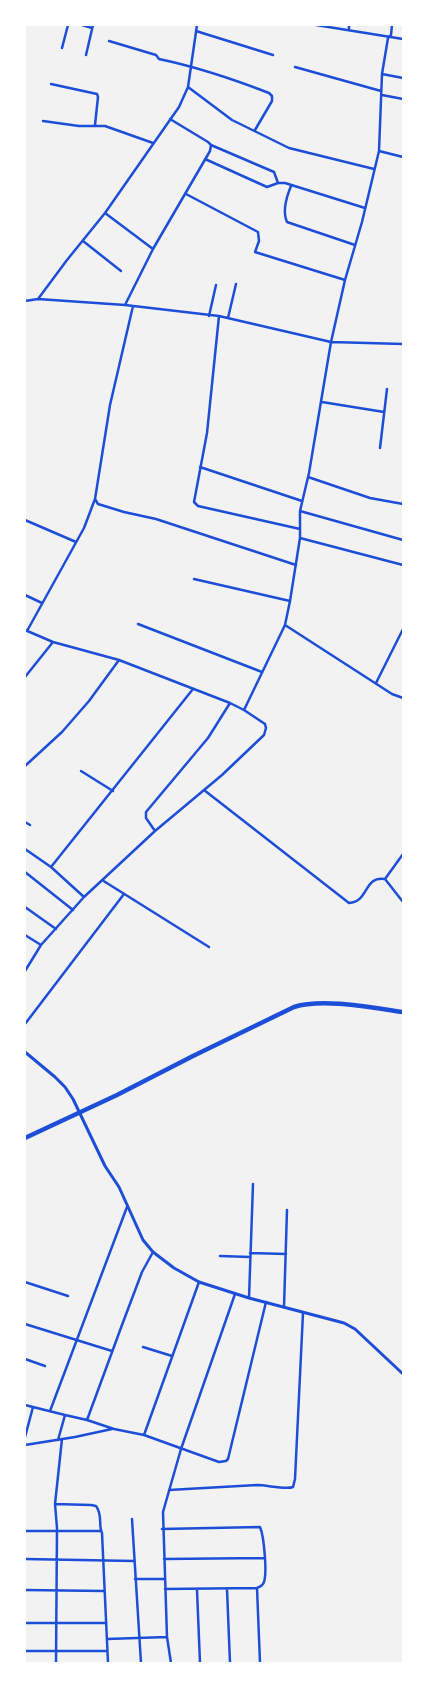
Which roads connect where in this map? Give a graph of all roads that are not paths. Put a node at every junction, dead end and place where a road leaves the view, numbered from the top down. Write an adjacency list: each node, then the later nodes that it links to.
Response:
1 (68, 25): 13 (street)
2 (82, 25): 7 (street)
3 (197, 25): 9 (street)
4 (316, 25): 8 (street)
5 (349, 25): 8 (street)
6 (392, 25): 10 (street)
7 (92, 26): 14 (street)
8 (349, 30): 10 (street)
9 (196, 31): 15 (street); 16 (street)
10 (388, 38): 11 (street); 18 (street)
11 (403, 39)
12 (109, 41): 16 (street)
13 (62, 48)
14 (86, 55)
15 (273, 55)
16 (191, 66): 21 (street); 28 (street)
17 (295, 67): 22 (street)
18 (382, 74): 19 (street); 22 (street)
19 (403, 78)
20 (51, 84): 27 (street)
21 (188, 87): 25 (street); 28 (street)
22 (382, 91): 23 (street)
23 (382, 95): 24 (street); 31 (street)
24 (403, 99)
25 (170, 119): 29 (street); 30 (street)
26 (43, 121): 27 (street)
27 (95, 125): 29 (street)
28 (255, 130): 34 (street)
29 (153, 143): 39 (street)
30 (211, 145): 33 (street); 35 (street)
31 (379, 151): 32 (street); 34 (street)
32 (403, 157)
33 (205, 159): 35 (street); 37 (street)
34 (374, 169): 38 (street)
35 (278, 184): 36 (street)
36 (291, 186): 38 (street); 41 (street)
37 (186, 194): 42 (street); 44 (street)
38 (365, 208): 41 (street)
39 (105, 213): 40 (street); 42 (street)
40 (83, 240): 43 (street); 47 (street)
41 (355, 245): 44 (street)
42 (153, 250): 49 (street)
43 (121, 271)
44 (345, 280): 54 (street)
45 (236, 284): 53 (street)
46 (216, 285): 51 (street)
47 (38, 300): 48 (street); 49 (street)
48 (25, 301)
49 (125, 305): 50 (street)
50 (133, 306): 51 (street); 62 (street)
51 (209, 316): 52 (street)
52 (220, 316): 53 (street); 60 (street)
53 (228, 318): 54 (street)
54 (332, 342): 55 (street); 57 (street)
55 (403, 344)
56 (387, 389): 58 (street)
57 (322, 402): 58 (street); 61 (street)
58 (384, 412): 59 (street)
59 (380, 448)
60 (200, 467): 63 (street); 67 (street)
61 (308, 477): 63 (street); 64 (street)
62 (95, 499): 70 (street); 71 (street)
63 (302, 501): 65 (street)
64 (403, 504)
65 (300, 511): 67 (street); 69 (street)
66 (25, 520): 70 (street)
67 (300, 529): 68 (street)
68 (300, 538): 71 (street); 72 (street)
69 (403, 540)
70 (76, 542): 76 (street)
71 (296, 565): 75 (street)
72 (403, 565)
73 (194, 579): 75 (street)
74 (25, 595): 76 (street)
75 (290, 601): 78 (street)
76 (42, 603): 80 (street)
77 (138, 624): 83 (street)
78 (285, 624): 83 (street); 85 (street)
79 (403, 629): 85 (street)
80 (26, 630): 81 (street)
81 (53, 642): 82 (street); 84 (street)
82 (119, 660): 86 (street); 90 (street)
83 (262, 672): 89 (street)
84 (25, 678)
85 (376, 683): 87 (street)
86 (194, 688): 88 (street); 93 (street)
87 (403, 698)
88 (230, 703): 89 (street); 96 (street)
89 (244, 710): 92 (street)
90 (26, 764)
91 (81, 772): 93 (street)
92 (204, 790): 96 (street); 101 (street)
93 (113, 791): 99 (street)
94 (25, 822): 95 (street)
95 (30, 825)
96 (155, 831): 102 (street)
97 (25, 849): 99 (street)
98 (403, 854): 101 (street)
99 (51, 867): 104 (street)
100 (25, 872): 107 (street)
101 (385, 879): 105 (street)
102 (102, 880): 103 (street); 104 (street)
103 (124, 894): 111 (street); 114 (street)
104 (84, 897): 107 (street)
105 (403, 902)
106 (25, 907): 108 (street)
107 (73, 910): 108 (street)
108 (56, 929): 110 (street)
109 (25, 935): 110 (street)
110 (41, 945): 112 (street)
111 (209, 947)
112 (26, 969)
113 (403, 1012): 116 (main road)
114 (25, 1024)
115 (25, 1052): 116 (street)
116 (80, 1113): 117 (main road); 119 (street)
117 (25, 1138)
118 (253, 1184): 122 (street)
119 (127, 1208): 121 (street); 135 (street)
120 (287, 1210): 123 (street)
121 (153, 1252): 127 (street); 137 (street)
122 (250, 1253): 123 (street); 125 (street)
123 (286, 1254): 132 (street)
124 (220, 1256): 125 (street)
125 (250, 1257): 130 (street)
126 (25, 1282): 129 (street)
127 (200, 1282): 128 (street); 138 (street)
128 (235, 1294): 130 (street); 153 (street)
129 (68, 1296)
130 (249, 1298): 131 (street)
131 (266, 1302): 132 (street); 153 (street)
132 (284, 1307): 133 (street)
133 (303, 1313): 141 (street); 154 (street)
134 (25, 1324): 135 (street)
135 (77, 1340): 137 (street); 144 (street)
136 (143, 1347): 138 (street)
137 (112, 1351): 146 (street)
138 (172, 1356): 148 (street)
139 (25, 1359): 140 (street)
140 (44, 1366)
141 (403, 1374)
142 (25, 1405): 143 (street)
143 (33, 1407): 144 (street); 149 (street)
144 (50, 1411): 145 (street)
145 (65, 1415): 146 (street); 151 (street)
146 (88, 1420): 147 (street)
147 (114, 1429): 148 (street); 150 (street)
148 (144, 1435): 153 (street)
149 (25, 1437)
150 (62, 1439): 151 (street); 155 (street)
151 (58, 1440): 152 (street)
152 (25, 1445)
153 (180, 1449): 154 (street)
154 (169, 1490): 157 (street)
155 (55, 1504): 159 (street); 160 (street)
156 (132, 1519): 166 (street)
157 (162, 1529): 161 (street); 164 (street)
158 (25, 1531): 160 (street)
159 (100, 1531): 160 (street); 165 (street)
160 (57, 1532): 163 (street)
161 (265, 1558): 164 (street); 169 (street)
162 (25, 1559): 163 (street)
163 (57, 1559): 165 (street); 174 (street)
164 (164, 1560): 168 (street)
165 (103, 1562): 166 (street); 175 (street)
166 (134, 1562): 167 (street)
167 (135, 1579): 168 (street); 180 (street)
168 (164, 1579): 170 (street)
169 (257, 1588): 172 (street); 191 (street)
170 (165, 1589): 171 (street); 179 (street)
171 (197, 1589): 172 (street); 189 (street)
172 (227, 1589): 190 (street)
173 (25, 1590): 174 (street)
174 (57, 1590): 175 (street); 177 (street)
175 (104, 1591): 178 (street)
176 (25, 1623): 177 (street)
177 (56, 1623): 178 (street); 183 (street)
178 (106, 1623): 181 (street)
179 (167, 1637): 180 (street); 188 (street)
180 (139, 1638): 181 (street); 187 (street)
181 (107, 1639): 184 (street)
182 (25, 1651): 183 (street)
183 (56, 1651): 184 (street); 185 (street)
184 (107, 1651): 186 (street)
185 (56, 1663)
186 (108, 1663)
187 (141, 1663)
188 (170, 1663)
189 (200, 1663)
190 (230, 1663)
191 (260, 1663)

